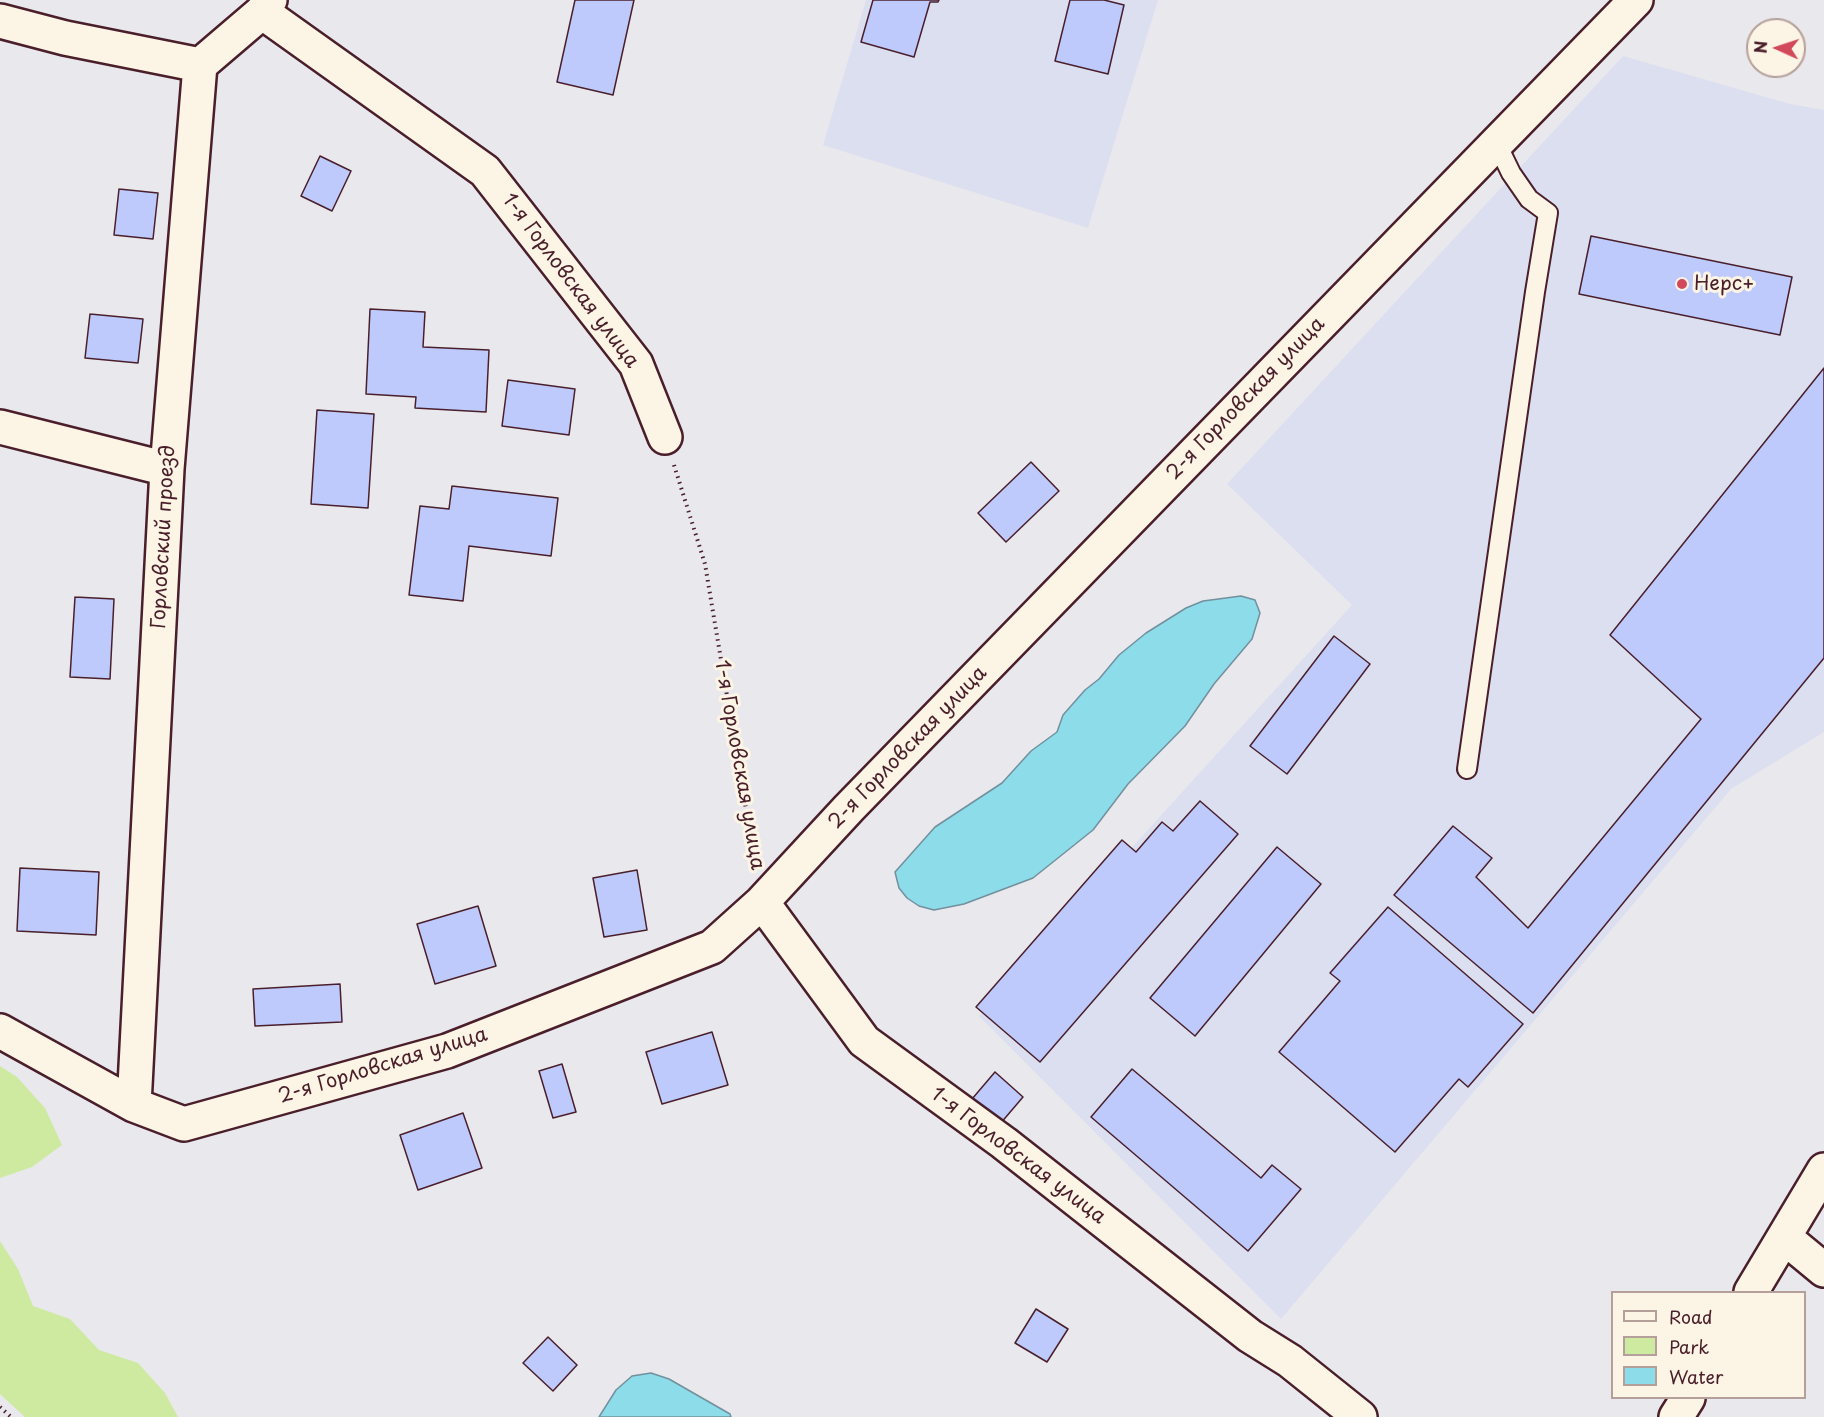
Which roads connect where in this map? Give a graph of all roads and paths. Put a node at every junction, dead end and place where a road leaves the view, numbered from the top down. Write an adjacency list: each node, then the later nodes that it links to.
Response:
1 (1636, 0): 5 (street, 2-я Горловская улица)
2 (266, 6): 4 (street); 7 (street, 1-я Горловская улица)
3 (0, 21): 4 (street)
4 (200, 65): 8 (street, Горловский проезд)
5 (1496, 141): 9 (lane); 10 (street, 2-я Горловская улица)
6 (0, 427): 8 (street)
7 (665, 437): 10 (path, 1-я Горловская улица)
8 (167, 469): 12 (street, Горловский проезд)
9 (1467, 770)
10 (762, 902): 12 (street, 2-я Горловская улица); 20 (street, 1-я Горловская улица)
11 (0, 1031): 12 (street, 2-я Горловская улица)
12 (134, 1105)
13 (1824, 1170): 14 (street)
14 (1784, 1237): 15 (street); 16 (street)
15 (1824, 1269)
16 (1752, 1291)
17 (1687, 1399): 21 (street)
18 (0, 1407): 19 (path)
19 (10, 1417)
20 (1360, 1417)
21 (1676, 1417)

